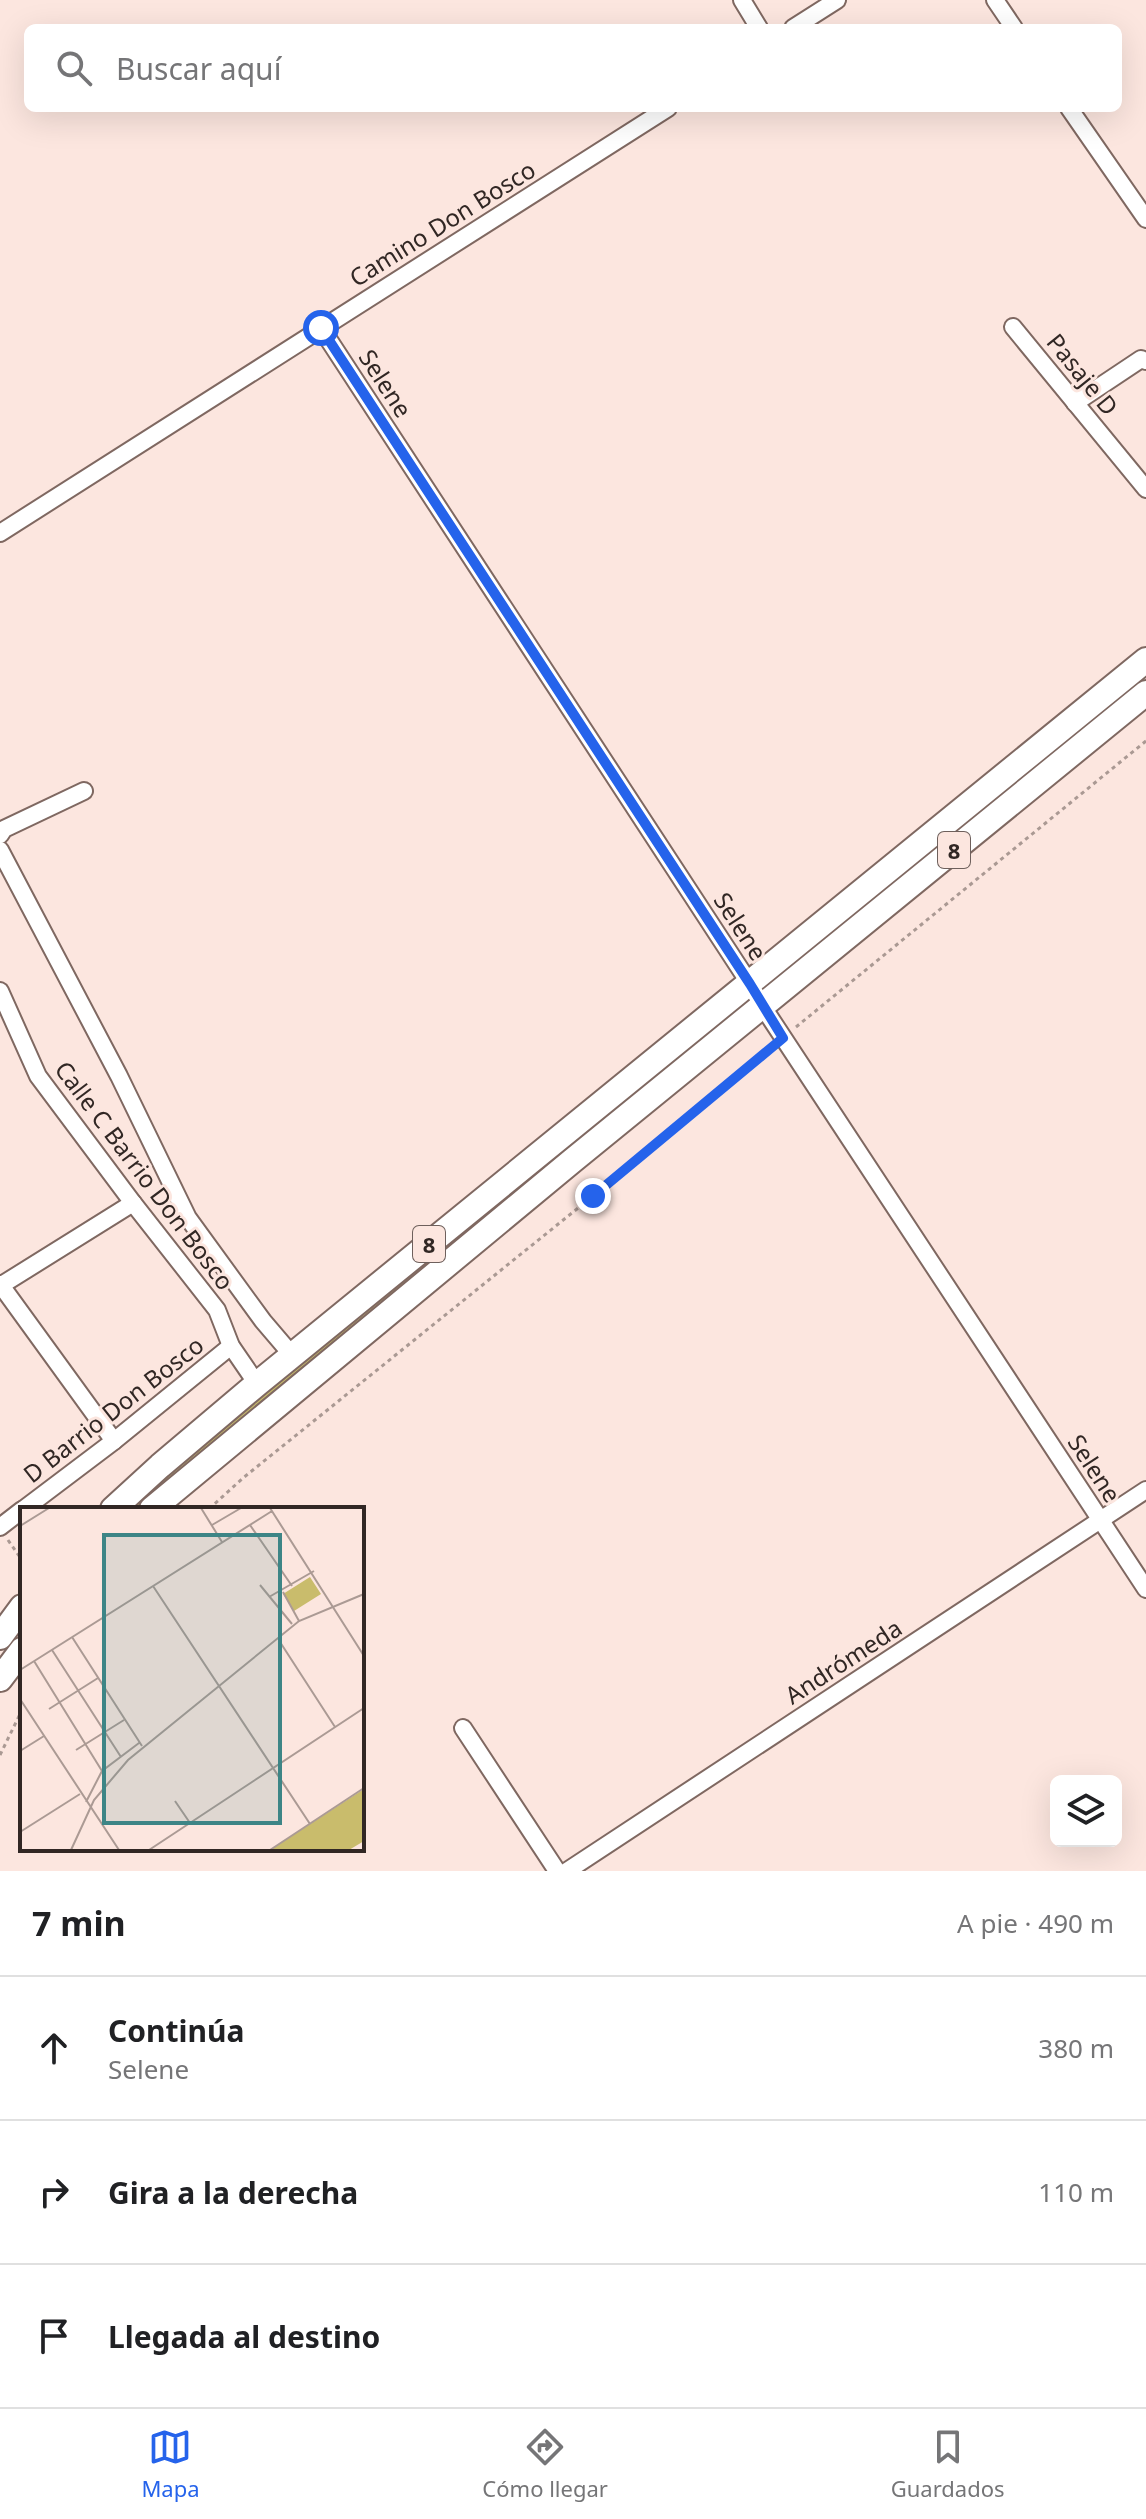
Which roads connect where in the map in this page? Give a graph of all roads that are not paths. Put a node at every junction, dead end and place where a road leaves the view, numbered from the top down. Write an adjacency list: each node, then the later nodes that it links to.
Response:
1 (742, 0): 4 (street)
2 (837, 0): 5 (street)
3 (995, 0): 6 (street)
4 (757, 24)
5 (799, 24)
6 (1011, 24)
7 (662, 112): 11 (street, Camino Don Bosco)
8 (1072, 112): 9 (street)
9 (1146, 219)
10 (1013, 327): 13 (street, Pasaje D)
11 (321, 328): 15 (street, Camino Don Bosco); 21 (street, Selene)
12 (1146, 361): 13 (street)
13 (1075, 403): 14 (street, Pasaje D)
14 (1146, 489)
15 (0, 533)
16 (1146, 660): 21 (highway, 8)
17 (1146, 694): 23 (highway, 8)
18 (84, 791): 19 (street)
19 (0, 835)
20 (0, 850): 27 (street)
21 (750, 984): 23 (street, Selene); 27 (highway, 8)
22 (0, 991): 24 (street, Calle C Barrio Don Bosco)
23 (763, 1007): 33 (highway, 8); 35 (street, Selene)
24 (133, 1203): 25 (street); 26 (street, Calle C Barrio Don Bosco)
25 (0, 1285): 29 (street)
26 (231, 1346): 28 (street, Calle C Barrio Don Bosco); 29 (street, D Barrio Don Bosco)
27 (292, 1355): 28 (highway, 8)
28 (257, 1384): 32 (highway, 8)
29 (114, 1441): 31 (street, D Barrio Don Bosco)
30 (1146, 1490): 35 (street, Andrómeda)
31 (27, 1507)
32 (115, 1507)
33 (154, 1507)
34 (20, 1514): 36 (street, D Barrio Don Bosco)
35 (1101, 1520): 37 (street, Selene); 44 (street, Andrómeda)
36 (4, 1533)
37 (1146, 1589)
38 (20, 1610): 39 (highway)
39 (0, 1637)
40 (20, 1653): 41 (highway)
41 (0, 1679)
42 (463, 1728): 43 (street)
43 (557, 1871)
44 (567, 1871)

